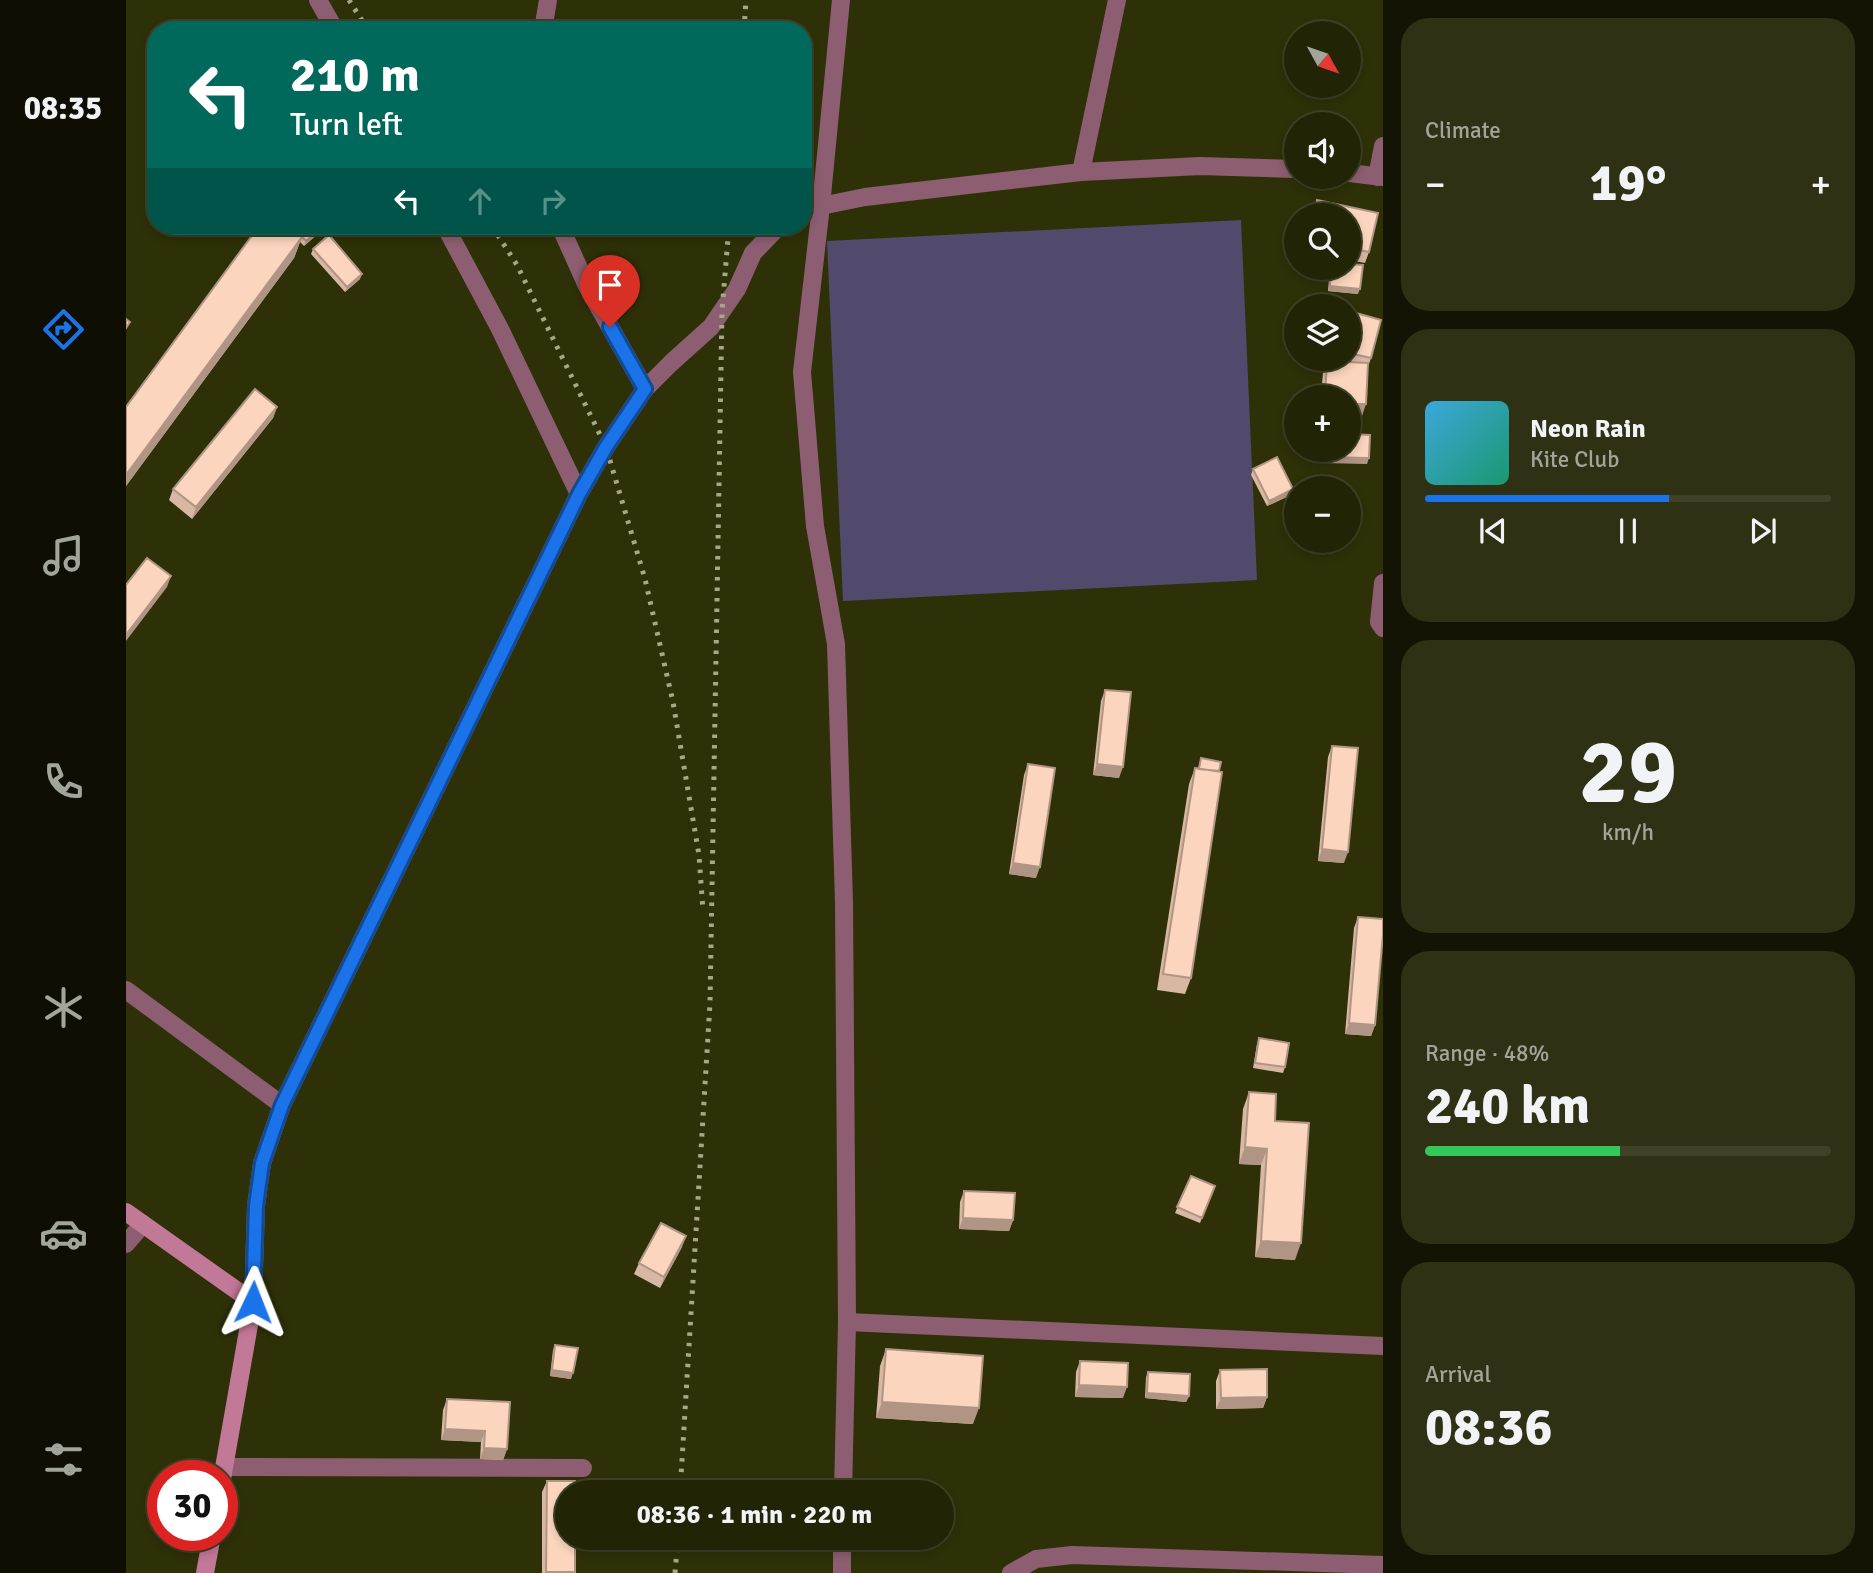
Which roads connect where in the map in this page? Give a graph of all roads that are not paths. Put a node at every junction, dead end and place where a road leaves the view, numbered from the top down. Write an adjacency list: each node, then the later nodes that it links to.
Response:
1 (317, 0): 5 (street)
2 (548, 0): 6 (street)
3 (841, 0): 12 (street)
4 (1117, 0): 9 (street)
5 (330, 21)
6 (544, 21)
7 (1383, 146): 11 (street)
8 (1284, 169): 9 (street)
9 (1081, 172): 12 (street)
10 (1361, 175): 11 (street)
11 (1380, 177)
12 (821, 206): 13 (street); 27 (street)
13 (812, 210)
14 (450, 235): 18 (street)
15 (564, 235): 17 (street)
16 (769, 235): 17 (street)
17 (645, 389): 18 (street)
18 (579, 494): 22 (street)
19 (1383, 583): 20 (street)
20 (1383, 628)
21 (126, 990): 22 (street)
22 (282, 1105): 26 (street)
23 (126, 1212): 24 (street)
24 (143, 1224): 25 (street); 26 (street)
25 (126, 1244)
26 (253, 1302): 29 (street)
27 (847, 1322): 28 (street); 32 (street)
28 (1383, 1346)
29 (225, 1460)
30 (583, 1468): 31 (street)
31 (238, 1473)
32 (843, 1480)
33 (842, 1550): 37 (street)
34 (209, 1551): 36 (street)
35 (1383, 1565): 38 (street)
36 (205, 1573)
37 (842, 1573)
38 (1011, 1573)

